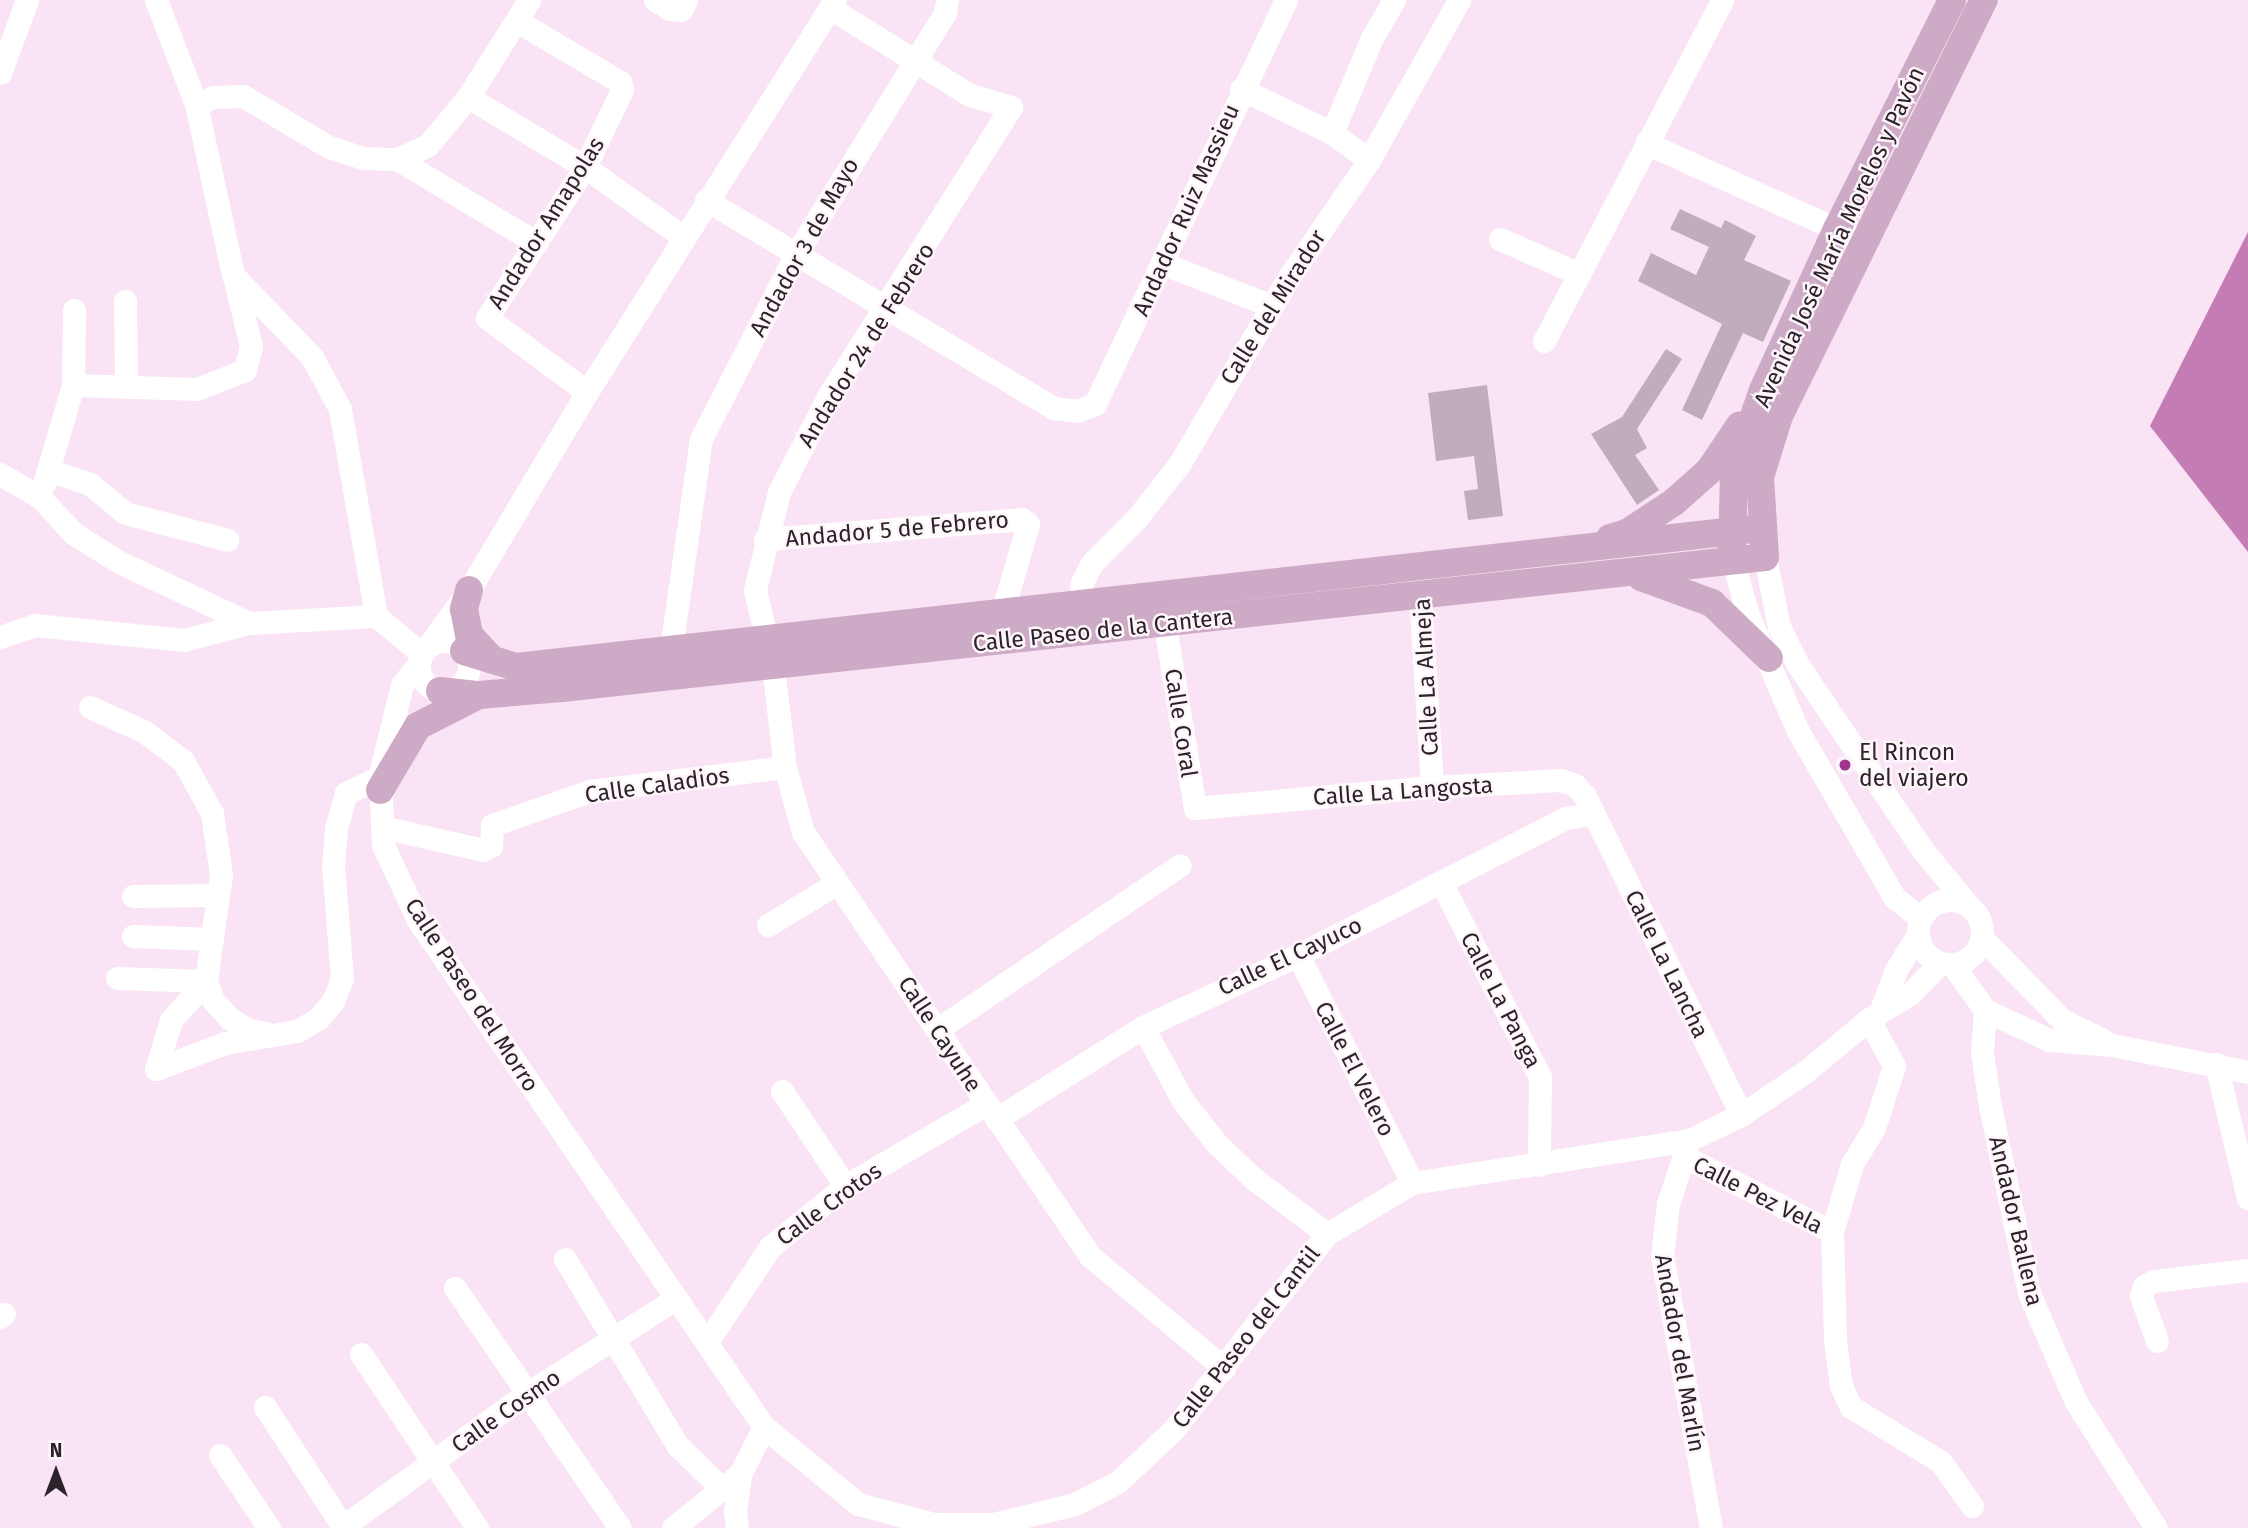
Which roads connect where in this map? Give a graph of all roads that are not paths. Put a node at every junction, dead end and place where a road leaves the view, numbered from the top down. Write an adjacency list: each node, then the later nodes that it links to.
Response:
1 (27, 0): 16 (street)
2 (156, 0): 19 (street)
3 (529, 0): 14 (street)
4 (655, 0): 13 (street)
5 (947, 0): 15 (street, Andador 3 de Mayo)
6 (1286, 0): 17 (street, Andador Ruiz Massieu)
7 (1394, 0): 20 (street)
8 (1459, 0): 23 (street, Calle del Mirador)
9 (1722, 0): 21 (street)
10 (1952, 0): 26 (main road, Avenida José María Morelos y Pavón)
11 (1984, 0): 29 (main road)
12 (833, 4): 15 (street); 25 (street, Calle Paseo del Morro)
13 (684, 5)
14 (517, 21): 18 (street); 24 (street, Andador Amapolas)
15 (914, 59): 31 (street, Andador 3 de Mayo); 37 (street, Andador 24 de Febrero)
16 (1, 69)
17 (1241, 89): 20 (street); 32 (street, Andador Ruiz Massieu)
18 (468, 97): 22 (street); 24 (street)
19 (196, 104): 22 (street); 34 (street)
20 (1332, 133): 23 (street)
21 (1646, 144): 26 (street); 33 (street)
22 (397, 159): 30 (street)
23 (1369, 160): 36 (street, Calle del Mirador)
24 (585, 167): 27 (street); 30 (street, Andador Amapolas)
25 (706, 200): 27 (street, Calle Paseo del Morro); 31 (street)
26 (1837, 229): 29 (street); 42 (main road, Avenida José María Morelos y Pavón)
27 (683, 237): 43 (street, Calle Paseo del Morro)
28 (1500, 239): 33 (street)
29 (1863, 240): 47 (main road)
30 (537, 243): 43 (street, Andador Amapolas)
31 (796, 254): 37 (street); 66 (street, Andador 3 de Mayo)
32 (1164, 264): 36 (street); 37 (street, Andador Ruiz Massieu)
33 (1578, 274): 39 (street)
34 (233, 275): 41 (street); 61 (street)
35 (125, 301): 41 (street)
36 (1272, 306): 59 (street, Calle del Mirador)
37 (886, 308): 50 (street, Andador 24 de Febrero)
38 (74, 310): 40 (street)
39 (1544, 341)
40 (73, 385): 41 (street); 44 (street)
41 (126, 387)
42 (1763, 390): 48 (main road, Avenida José María Morelos y Pavón); 51 (main road)
43 (587, 392): 56 (street, Calle Paseo del Morro)
44 (48, 470): 46 (street); 49 (street)
45 (0, 474): 46 (street)
46 (40, 497): 62 (street)
47 (1761, 528): 48 (main road, Calle Paseo de la Cantera); 52 (main road)
48 (1730, 532): 51 (main road, Calle Paseo de la Cantera); 53 (main road, Avenida José María Morelos y Pavón)
49 (228, 540)
50 (765, 540): 60 (street, Andador 5 de Febrero); 65 (street, Andador 24 de Febrero)
51 (1567, 551): 54 (main road, Calle Paseo de la Cantera)
52 (1765, 557): 53 (main road, Calle Paseo de la Cantera); 85 (street)
53 (1733, 561): 55 (main road, Calle Paseo de la Cantera); 69 (street)
54 (1419, 568): 57 (main road, Calle Paseo de la Cantera); 58 (street, Calle La Almeja)
55 (1625, 574): 58 (main road, Calle Paseo de la Cantera); 69 (main road)
56 (469, 590): 67 (street, Calle Paseo del Morro); 68 (main road)
57 (1161, 595): 59 (main road, Calle Paseo de la Cantera); 63 (street, Calle Coral)
58 (1421, 595): 63 (main road, Calle Paseo de la Cantera); 76 (street, Calle La Almeja)
59 (1079, 604): 60 (main road, Calle Paseo de la Cantera)
60 (1002, 613): 65 (main road, Calle Paseo de la Cantera)
61 (376, 616): 62 (street); 67 (street)
62 (249, 623): 64 (street)
63 (1164, 624): 70 (main road, Calle Paseo de la Cantera); 77 (street, Calle Coral)
64 (0, 637)
65 (767, 638): 66 (main road, Calle Paseo de la Cantera); 70 (street, Calle Cayuhe)
66 (671, 649): 68 (main road, Calle Paseo de la Cantera)
67 (423, 654): 68 (street); 71 (street); 75 (street, Calle Paseo del Morro)
68 (478, 655): 71 (street)
69 (1769, 658): 87 (street)
70 (773, 667): 72 (main road, Calle Paseo de la Cantera); 74 (street, Calle Cayuhe)
71 (440, 691): 72 (main road, Calle Paseo de la Cantera)
72 (479, 695): 75 (main road)
73 (90, 707): 83 (street)
74 (785, 767): 79 (street, Calle Caladios); 82 (street, Calle Cayuhe)
75 (383, 779): 79 (street, Calle Paseo del Morro); 99 (street)
76 (1432, 787): 77 (street, Calle La Langosta); 78 (street, Calle La Langosta)
77 (1195, 808)
78 (1592, 814): 81 (street, Calle El Cayuco); 105 (street, Calle La Lancha)
79 (382, 827): 116 (street, Calle Paseo del Morro)
80 (1180, 864): 98 (street)
81 (1441, 882): 91 (street, Calle El Cayuco); 107 (street, Calle La Panga)
82 (838, 883): 86 (street); 98 (street, Calle Cayuhe)
83 (218, 895): 84 (street); 90 (street)
84 (133, 896)
85 (1968, 905): 87 (street); 89 (street)
86 (768, 925)
87 (1919, 926): 92 (street); 96 (street, Calle Paseo del Cantil)
88 (133, 936): 90 (street)
89 (1982, 938): 92 (street); 100 (street)
90 (211, 939): 94 (street)
91 (1298, 955): 97 (street, Calle El Cayuco); 108 (street, Calle El Velero)
92 (1946, 963): 95 (street); 96 (street, Calle Paseo del Cantil)
93 (117, 978): 94 (street)
94 (206, 981): 99 (street); 99 (street)
95 (1985, 1010): 100 (street); 137 (street, Andador Ballena)
96 (1875, 1015): 105 (street, Calle Paseo del Cantil); 111 (street)
97 (1143, 1027): 104 (street, Calle El Cayuco); 112 (street)
98 (938, 1029): 104 (street, Calle Cayuhe)
99 (273, 1035)
100 (2112, 1045): 101 (street)
101 (2217, 1064): 102 (street); 110 (street)
102 (2248, 1072)
103 (782, 1091): 109 (street)
104 (991, 1111): 109 (street, Calle Crotos); 121 (street, Calle Cayuhe)
105 (1741, 1115): 106 (street, Calle Paseo del Cantil)
106 (1687, 1148): 107 (street, Calle Paseo del Cantil); 111 (street, Calle Pez Vela); 136 (street, Andador del Marlín)
107 (1539, 1165): 108 (street, Calle Paseo del Cantil)
108 (1412, 1183): 112 (street, Calle Paseo del Cantil)
109 (845, 1186): 119 (street, Calle Crotos)
110 (2248, 1198)
111 (1832, 1232): 129 (street)
112 (1327, 1234): 121 (street, Calle Paseo del Cantil)
113 (565, 1259): 117 (street)
114 (2248, 1270): 118 (street)
115 (455, 1288): 122 (street)
116 (674, 1299): 117 (street, Calle Cosmo); 119 (street, Calle Paseo del Cantil)
117 (612, 1339): 122 (street, Calle Cosmo); 128 (street)
118 (2157, 1341)
119 (708, 1342): 124 (street, Calle Paseo del Cantil)
120 (361, 1354): 126 (street)
121 (1224, 1368): 124 (street, Calle Paseo del Cantil)
122 (526, 1395): 126 (street, Calle Cosmo); 133 (street)
123 (265, 1407): 131 (street)
124 (764, 1427): 127 (street)
125 (220, 1455): 130 (street)
126 (432, 1462): 131 (street, Calle Cosmo); 132 (street)
127 (740, 1474): 128 (street); 135 (street)
128 (722, 1489): 134 (street)
129 (1972, 1506)
130 (270, 1528)
131 (343, 1528)
132 (477, 1528)
133 (620, 1528)
134 (673, 1528)
135 (737, 1528)
136 (1712, 1528)
137 (2156, 1528)

